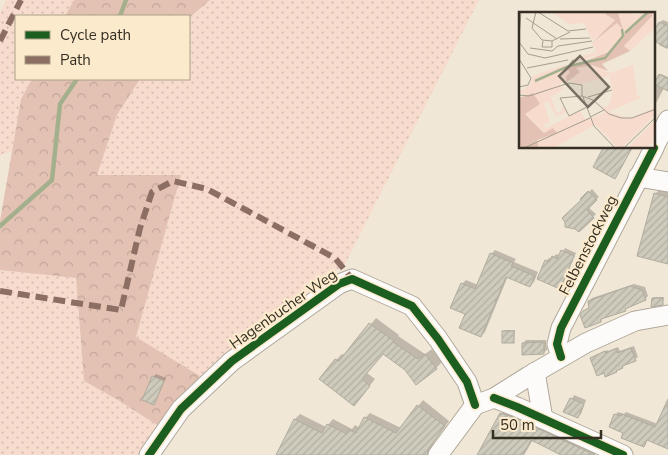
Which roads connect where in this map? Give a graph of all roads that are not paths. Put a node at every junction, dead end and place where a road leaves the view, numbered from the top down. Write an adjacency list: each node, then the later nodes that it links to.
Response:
1 (668, 120): 2 (street, Felbenstockweg)
2 (656, 143)
3 (653, 149): 4 (street, Felbenstockweg)
4 (638, 177): 5 (street); 7 (street, Felbenstockweg)
5 (668, 182)
6 (668, 315): 7 (street)
7 (561, 357): 8 (street)
8 (535, 372): 9 (street); 11 (street)
9 (494, 398): 10 (street); 11 (street)
10 (475, 405): 12 (street, Hagenbucher Weg); 13 (street)
11 (543, 418): 14 (street)
12 (149, 455)
13 (438, 455)
14 (623, 455)

